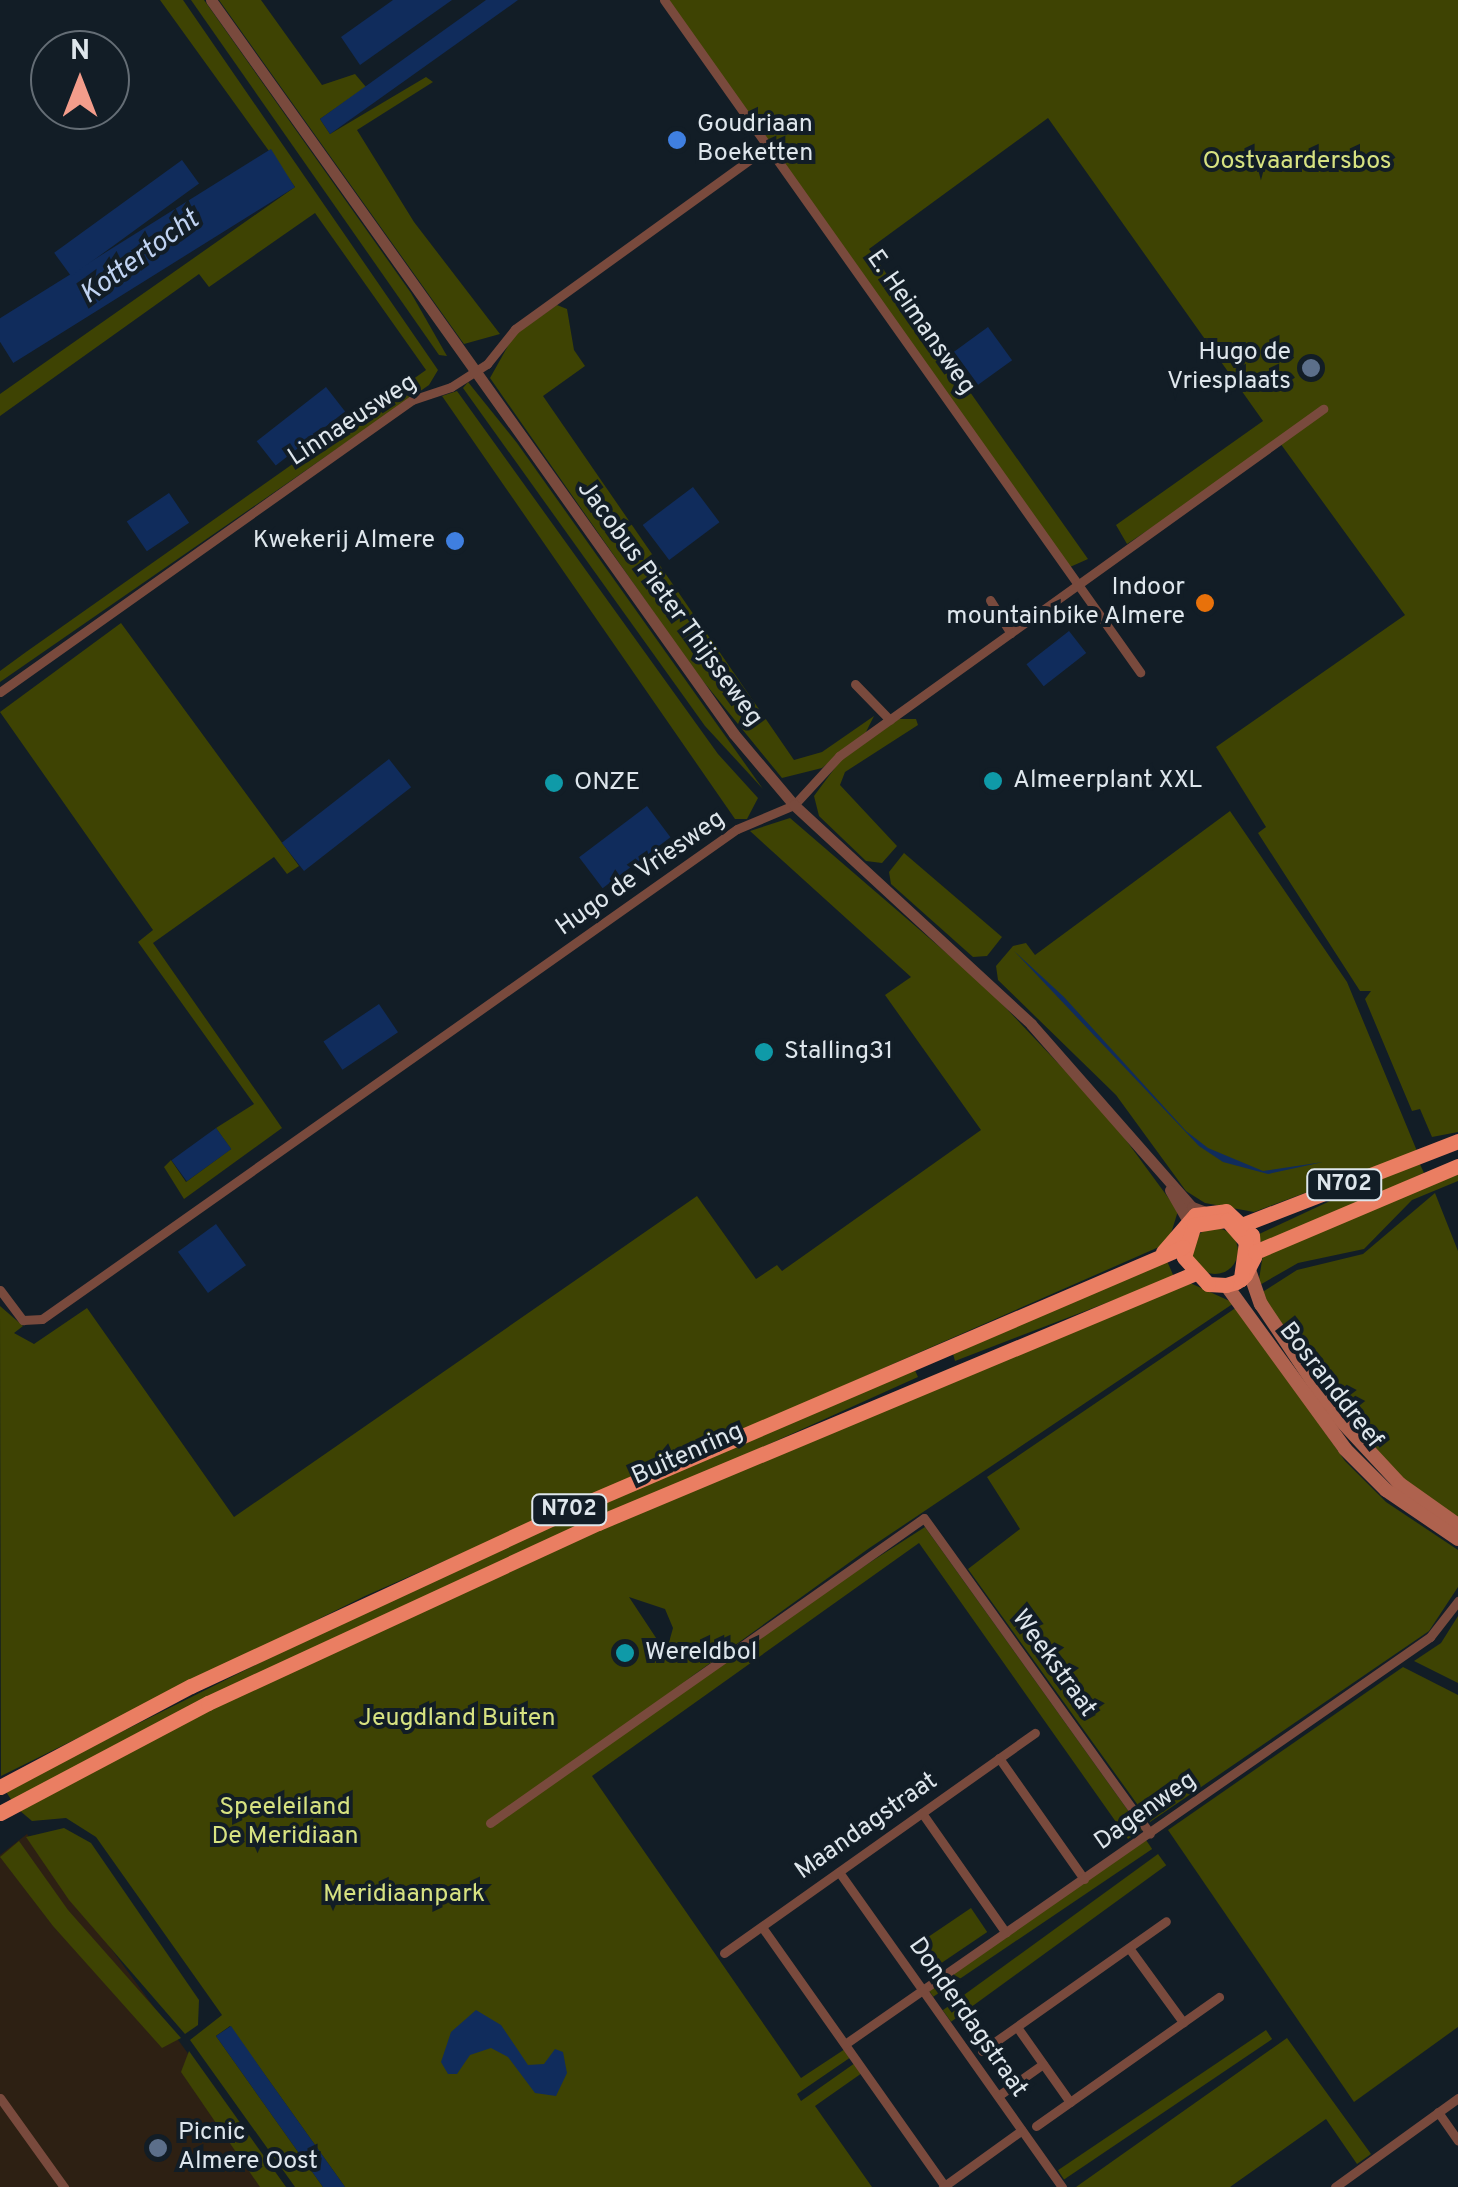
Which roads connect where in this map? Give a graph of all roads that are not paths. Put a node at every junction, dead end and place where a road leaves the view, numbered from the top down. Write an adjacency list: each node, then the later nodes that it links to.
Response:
1 (212, 0): 4 (street, Jacobus Pieter Thijsseweg)
2 (664, 0): 3 (street, E. Heimansweg)
3 (769, 146): 4 (street, Linnaeusweg); 6 (street, E. Heimansweg)
4 (475, 371): 11 (street, Linnaeusweg); 13 (street, Jacobus Pieter Thijsseweg)
5 (1323, 409): 6 (street, Hugo de Vriesweg)
6 (1078, 585): 8 (street, Hugo de Vriesweg); 9 (street, E. Heimansweg)
7 (990, 600): 8 (street)
8 (1010, 634): 12 (street, Hugo de Vriesweg)
9 (1140, 672)
10 (855, 684): 12 (street)
11 (0, 692)
12 (890, 720): 13 (street, Hugo de Vriesweg)
13 (794, 805): 16 (street, Jacobus Pieter Thijsseweg); 24 (street, Hugo de Vriesweg)
14 (1458, 1142): 18 (highway, N702)
15 (1458, 1166): 21 (highway, N702)
16 (1162, 1172): 17 (street, Jacobus Pieter Thijsseweg); 19 (street, Jacobus Pieter Thijsseweg)
17 (1203, 1212): 18 (highway, N702); 19 (highway)
18 (1242, 1223): 19 (highway, N702); 21 (highway); 23 (highway)
19 (1189, 1225): 20 (highway)
20 (1180, 1244): 22 (highway); 30 (highway, Buitenring / N702)
21 (1254, 1252): 23 (highway)
22 (1193, 1274): 23 (highway); 32 (highway, Buitenring / N702)
23 (1239, 1278): 25 (main road, Bosranddreef); 26 (main road, Bosranddreef)
24 (2, 1297)
25 (1458, 1525)
26 (1458, 1539)
27 (1458, 1601): 34 (street, Dagenweg)
28 (1034, 1733): 29 (street, Maandagstraat)
29 (1000, 1758): 31 (street, Maandagstraat); 36 (street)
30 (0, 1787)
31 (922, 1813): 35 (street, Maandagstraat); 39 (street)
32 (0, 1814)
33 (490, 1823): 34 (street, Weekstraat)
34 (1150, 1834): 36 (street, Dagenweg)
35 (839, 1872): 38 (street, Maandagstraat); 42 (street, Donderdagstraat)
36 (1084, 1879): 39 (street, Dagenweg)
37 (1166, 1921): 40 (street)
38 (762, 1926): 41 (street, Maandagstraat); 46 (street)
39 (1006, 1933): 42 (street, Dagenweg)
40 (1128, 1948): 44 (street); 45 (street)
41 (724, 1954)
42 (923, 1990): 46 (street, Dagenweg); 49 (street, Donderdagstraat)
43 (1219, 1997): 44 (street)
44 (1183, 2022): 52 (street)
45 (1017, 2026): 47 (street); 48 (street)
46 (845, 2044): 57 (street)
47 (982, 2052)
48 (1044, 2064): 49 (street); 52 (street)
49 (998, 2096): 55 (street, Donderdagstraat)
50 (0, 2098): 58 (street)
51 (1458, 2099): 53 (street)
52 (1070, 2102): 54 (street)
53 (1438, 2112): 56 (street); 60 (street)
54 (1036, 2126)
55 (1022, 2130): 57 (street); 59 (street, Donderdagstraat)
56 (1458, 2140)
57 (944, 2186)
58 (64, 2187)
59 (1062, 2187)
60 (1335, 2187)

